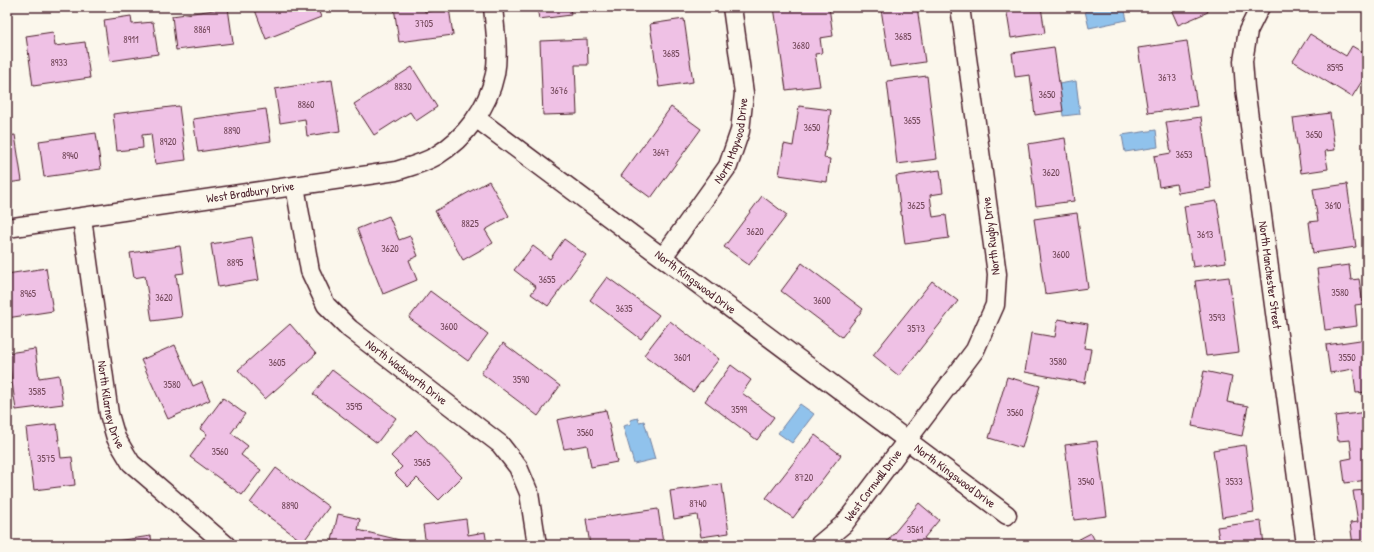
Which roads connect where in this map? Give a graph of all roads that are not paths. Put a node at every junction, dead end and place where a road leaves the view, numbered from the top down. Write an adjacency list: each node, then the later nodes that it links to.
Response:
1 (494, 7): 5 (street)
2 (732, 7): 9 (street, North Maywood Drive)
3 (960, 7): 10 (street, North Rugby Drive)
4 (1260, 7): 15 (street, North Manchester Street)
5 (476, 118): 6 (street, West Bradbury Drive); 9 (street, North Kingswood Drive)
6 (295, 186): 7 (street, West Bradbury Drive); 13 (street, North Wadsworth Drive)
7 (82, 218): 8 (street, West Bradbury Drive); 12 (street, North Kilarney Drive)
8 (7, 228)
9 (663, 257): 10 (street, North Kingswood Drive)
10 (907, 440): 11 (street, North Kingswood Drive); 14 (street, West Cornwall Drive)
11 (1007, 515)
12 (226, 545)
13 (537, 545)
14 (819, 545)
15 (1306, 545)

